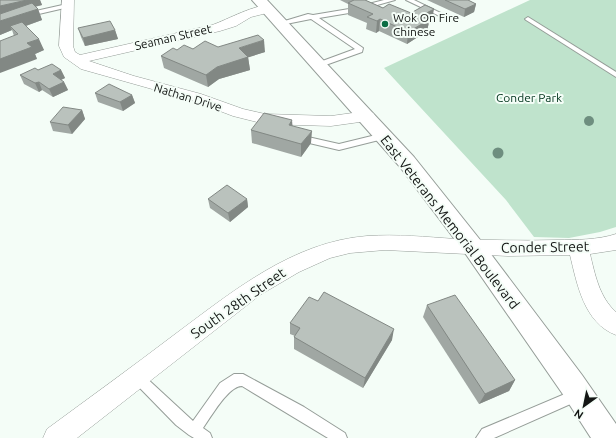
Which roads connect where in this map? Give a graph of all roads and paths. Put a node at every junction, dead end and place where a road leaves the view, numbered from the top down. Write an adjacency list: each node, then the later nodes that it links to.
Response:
1 (392, 0): 5 (lane)
2 (409, 0): 7 (lane)
3 (67, 3): 8 (lane); 9 (street)
4 (269, 11): 5 (lane); 9 (street, Seaman Street); 10 (main road, East Veterans Memorial Boulevard)
5 (313, 17): 10 (lane)
6 (528, 19): 11 (lane)
7 (452, 20)
8 (0, 21)
9 (76, 60): 12 (street, Nathan Drive)
10 (320, 65): 12 (main road, East Veterans Memorial Boulevard)
11 (616, 75)
12 (367, 116): 13 (main road, East Veterans Memorial Boulevard)
13 (384, 136): 14 (lane); 16 (main road, East Veterans Memorial Boulevard)
14 (308, 140)
15 (616, 242): 17 (street, Conder Street)
16 (473, 247): 17 (street, Conder Street); 19 (street, South 28th Street); 20 (main road, East Veterans Memorial Boulevard)
17 (578, 248): 18 (street)
18 (616, 325)
19 (136, 377): 21 (lane); 22 (street, South 28th Street)
20 (579, 394): 25 (lane); 26 (main road, East Veterans Memorial Boulevard)
21 (194, 430): 23 (lane); 24 (lane)
22 (56, 438)
23 (205, 438)
24 (340, 438)
25 (483, 438)
26 (608, 438)

